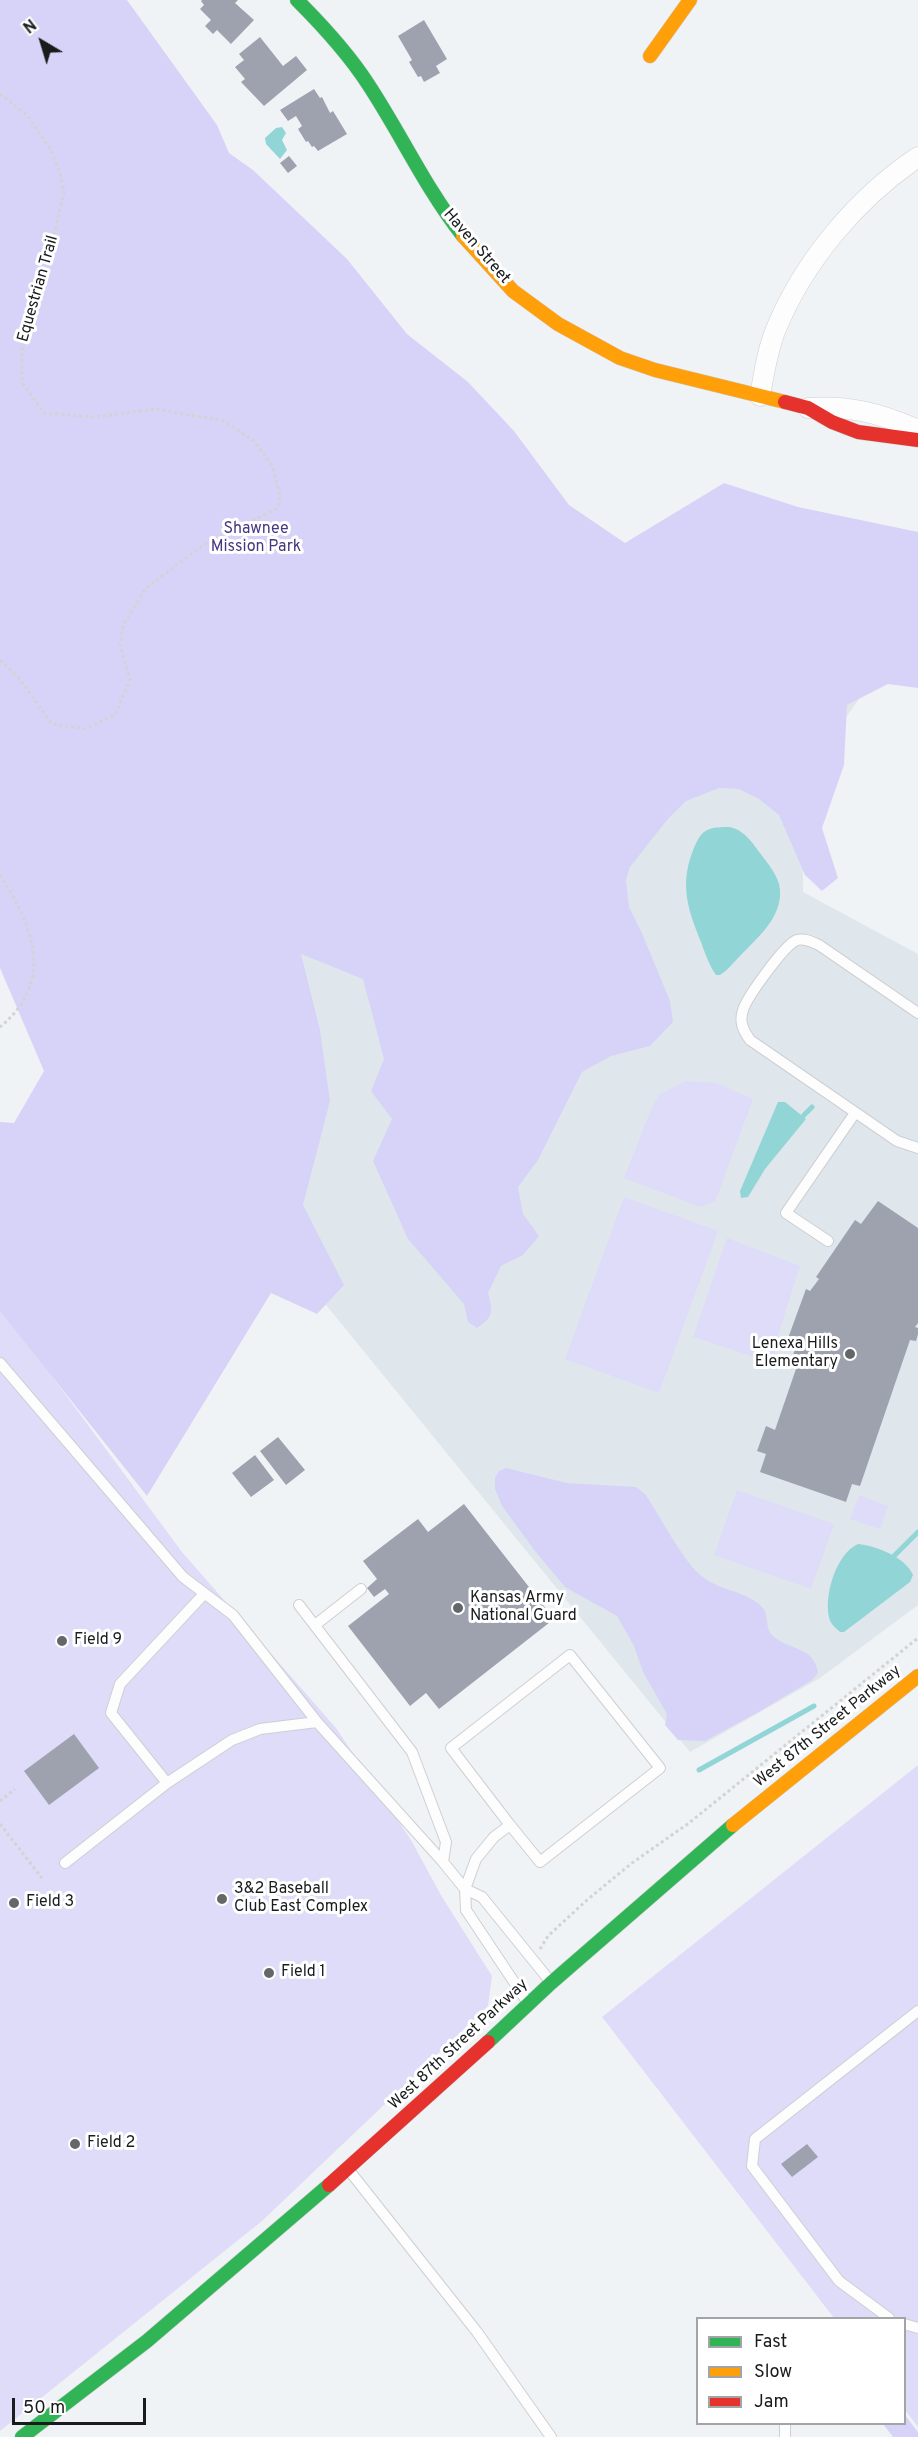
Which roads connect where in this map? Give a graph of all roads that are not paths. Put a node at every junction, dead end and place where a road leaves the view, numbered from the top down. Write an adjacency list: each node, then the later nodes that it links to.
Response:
1 (297, 0): 5 (main road, Haven Street)
2 (690, 0): 3 (main road)
3 (650, 56)
4 (918, 157): 5 (street)
5 (760, 396): 6 (main road, Haven Street)
6 (808, 408): 7 (street, Haven Street); 8 (main road, Haven Street)
7 (918, 430)
8 (918, 440)
9 (918, 1013): 10 (lane)
10 (855, 1113): 11 (lane); 12 (lane)
11 (918, 1148)
12 (828, 1241)
13 (0, 1363): 15 (lane)
14 (361, 1589): 17 (lane)
15 (204, 1594): 19 (lane); 20 (lane)
16 (299, 1605): 17 (lane)
17 (315, 1625): 22 (lane)
18 (918, 1676): 25 (main road, West 87th Street Parkway)
19 (317, 1722): 20 (lane); 22 (lane)
20 (167, 1783): 23 (lane)
21 (510, 1825): 21 (lane); 24 (lane)
22 (443, 1862): 24 (lane)
23 (65, 1863)
24 (465, 1889): 25 (lane); 26 (lane)
25 (551, 1983): 26 (main road, West 87th Street Parkway)
26 (528, 2004): 28 (main road, West 87th Street Parkway)
27 (918, 2011): 29 (lane)
28 (347, 2169): 30 (main road, West 87th Street Parkway); 31 (lane)
29 (886, 2317)
30 (22, 2437)
31 (551, 2437)

